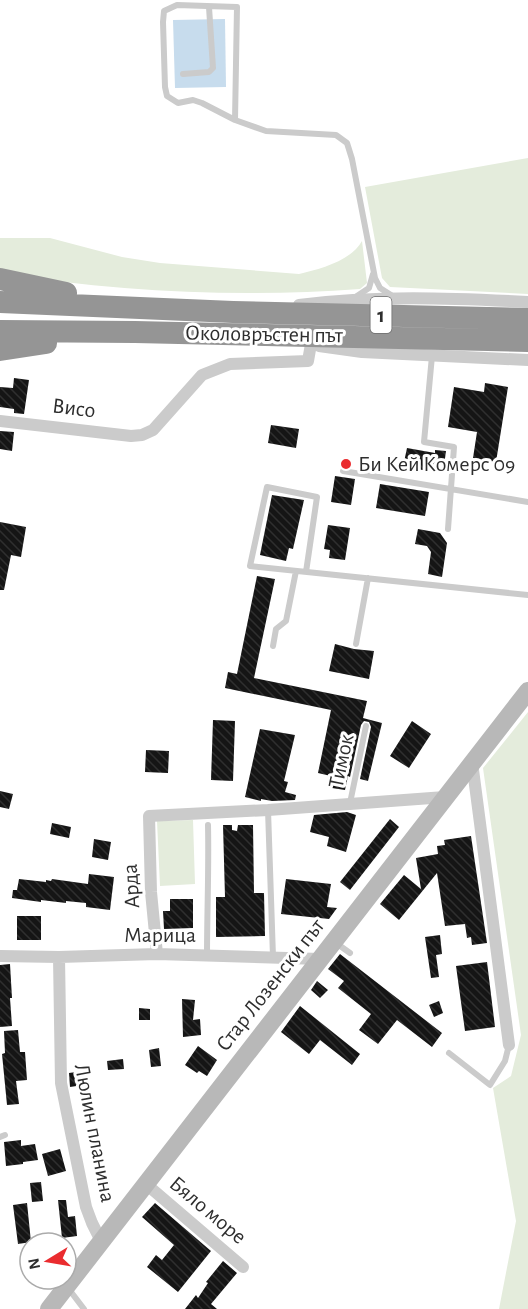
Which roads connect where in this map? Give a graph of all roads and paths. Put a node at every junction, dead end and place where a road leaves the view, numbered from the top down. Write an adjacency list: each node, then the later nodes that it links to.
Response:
1 (209, 7): 2 (lane); 3 (lane); 3 (lane)
2 (183, 74)
3 (236, 120): 4 (lane)
4 (373, 271): 6 (lane); 7 (lane)
5 (0, 279): 10 (highway)
6 (398, 297): 7 (street, Околовръстен път); 9 (street, Околовръстен път)
7 (342, 299): 11 (street, Околовръстен път)
8 (0, 302): 10 (highway, Околовръстен път / 1)
9 (528, 302)
10 (144, 309): 11 (highway, Околовръстен път / 1)
11 (233, 312): 12 (highway, Околовръстен път / 1)
12 (528, 319)
13 (0, 331): 14 (highway, Околовръстен път / 1)
14 (135, 332): 15 (highway, Околовръстен път / 1); 18 (highway)
15 (238, 334): 16 (highway, Околовръстен път / 1); 17 (street)
16 (528, 341)
17 (311, 344): 19 (street); 21 (street, Висо)
18 (0, 350)
19 (432, 356): 20 (street); 23 (lane)
20 (528, 360)
21 (0, 421)
22 (344, 471): 23 (lane)
23 (452, 489): 24 (lane); 25 (lane)
24 (528, 502)
25 (448, 529)
26 (296, 571): 27 (lane); 27 (lane); 31 (lane)
27 (306, 572): 28 (lane)
28 (368, 578): 29 (lane); 30 (lane)
29 (528, 596)
30 (356, 644)
31 (273, 646)
32 (528, 691): 34 (street, Стар Лозенски път)
33 (366, 726): 36 (lane, Тимок)
34 (472, 762): 35 (street, Стар Лозенски път); 47 (street)
35 (445, 797): 36 (street); 39 (street, Стар Лозенски път)
36 (350, 803): 37 (street)
37 (268, 810): 41 (street, Арда); 45 (lane)
38 (208, 825): 43 (lane)
39 (334, 941): 40 (lane); 46 (street, Стар Лозенски път)
40 (350, 953)
41 (157, 954): 43 (street, Марица); 44 (street, Марица)
42 (0, 956): 44 (street, Марица)
43 (207, 956): 45 (street, Марица)
44 (59, 957): 50 (street, Люлин планина)
45 (273, 958): 46 (street, Марица)
46 (320, 959): 49 (street, Стар Лозенски път)
47 (509, 1045): 48 (lane)
48 (449, 1053)
49 (146, 1184): 50 (street, Стар Лозенски път); 51 (street, Бяло море)
50 (101, 1241): 52 (street, Стар Лозенски път)
51 (243, 1267)
52 (58, 1301): 53 (lane)
53 (84, 1309)

